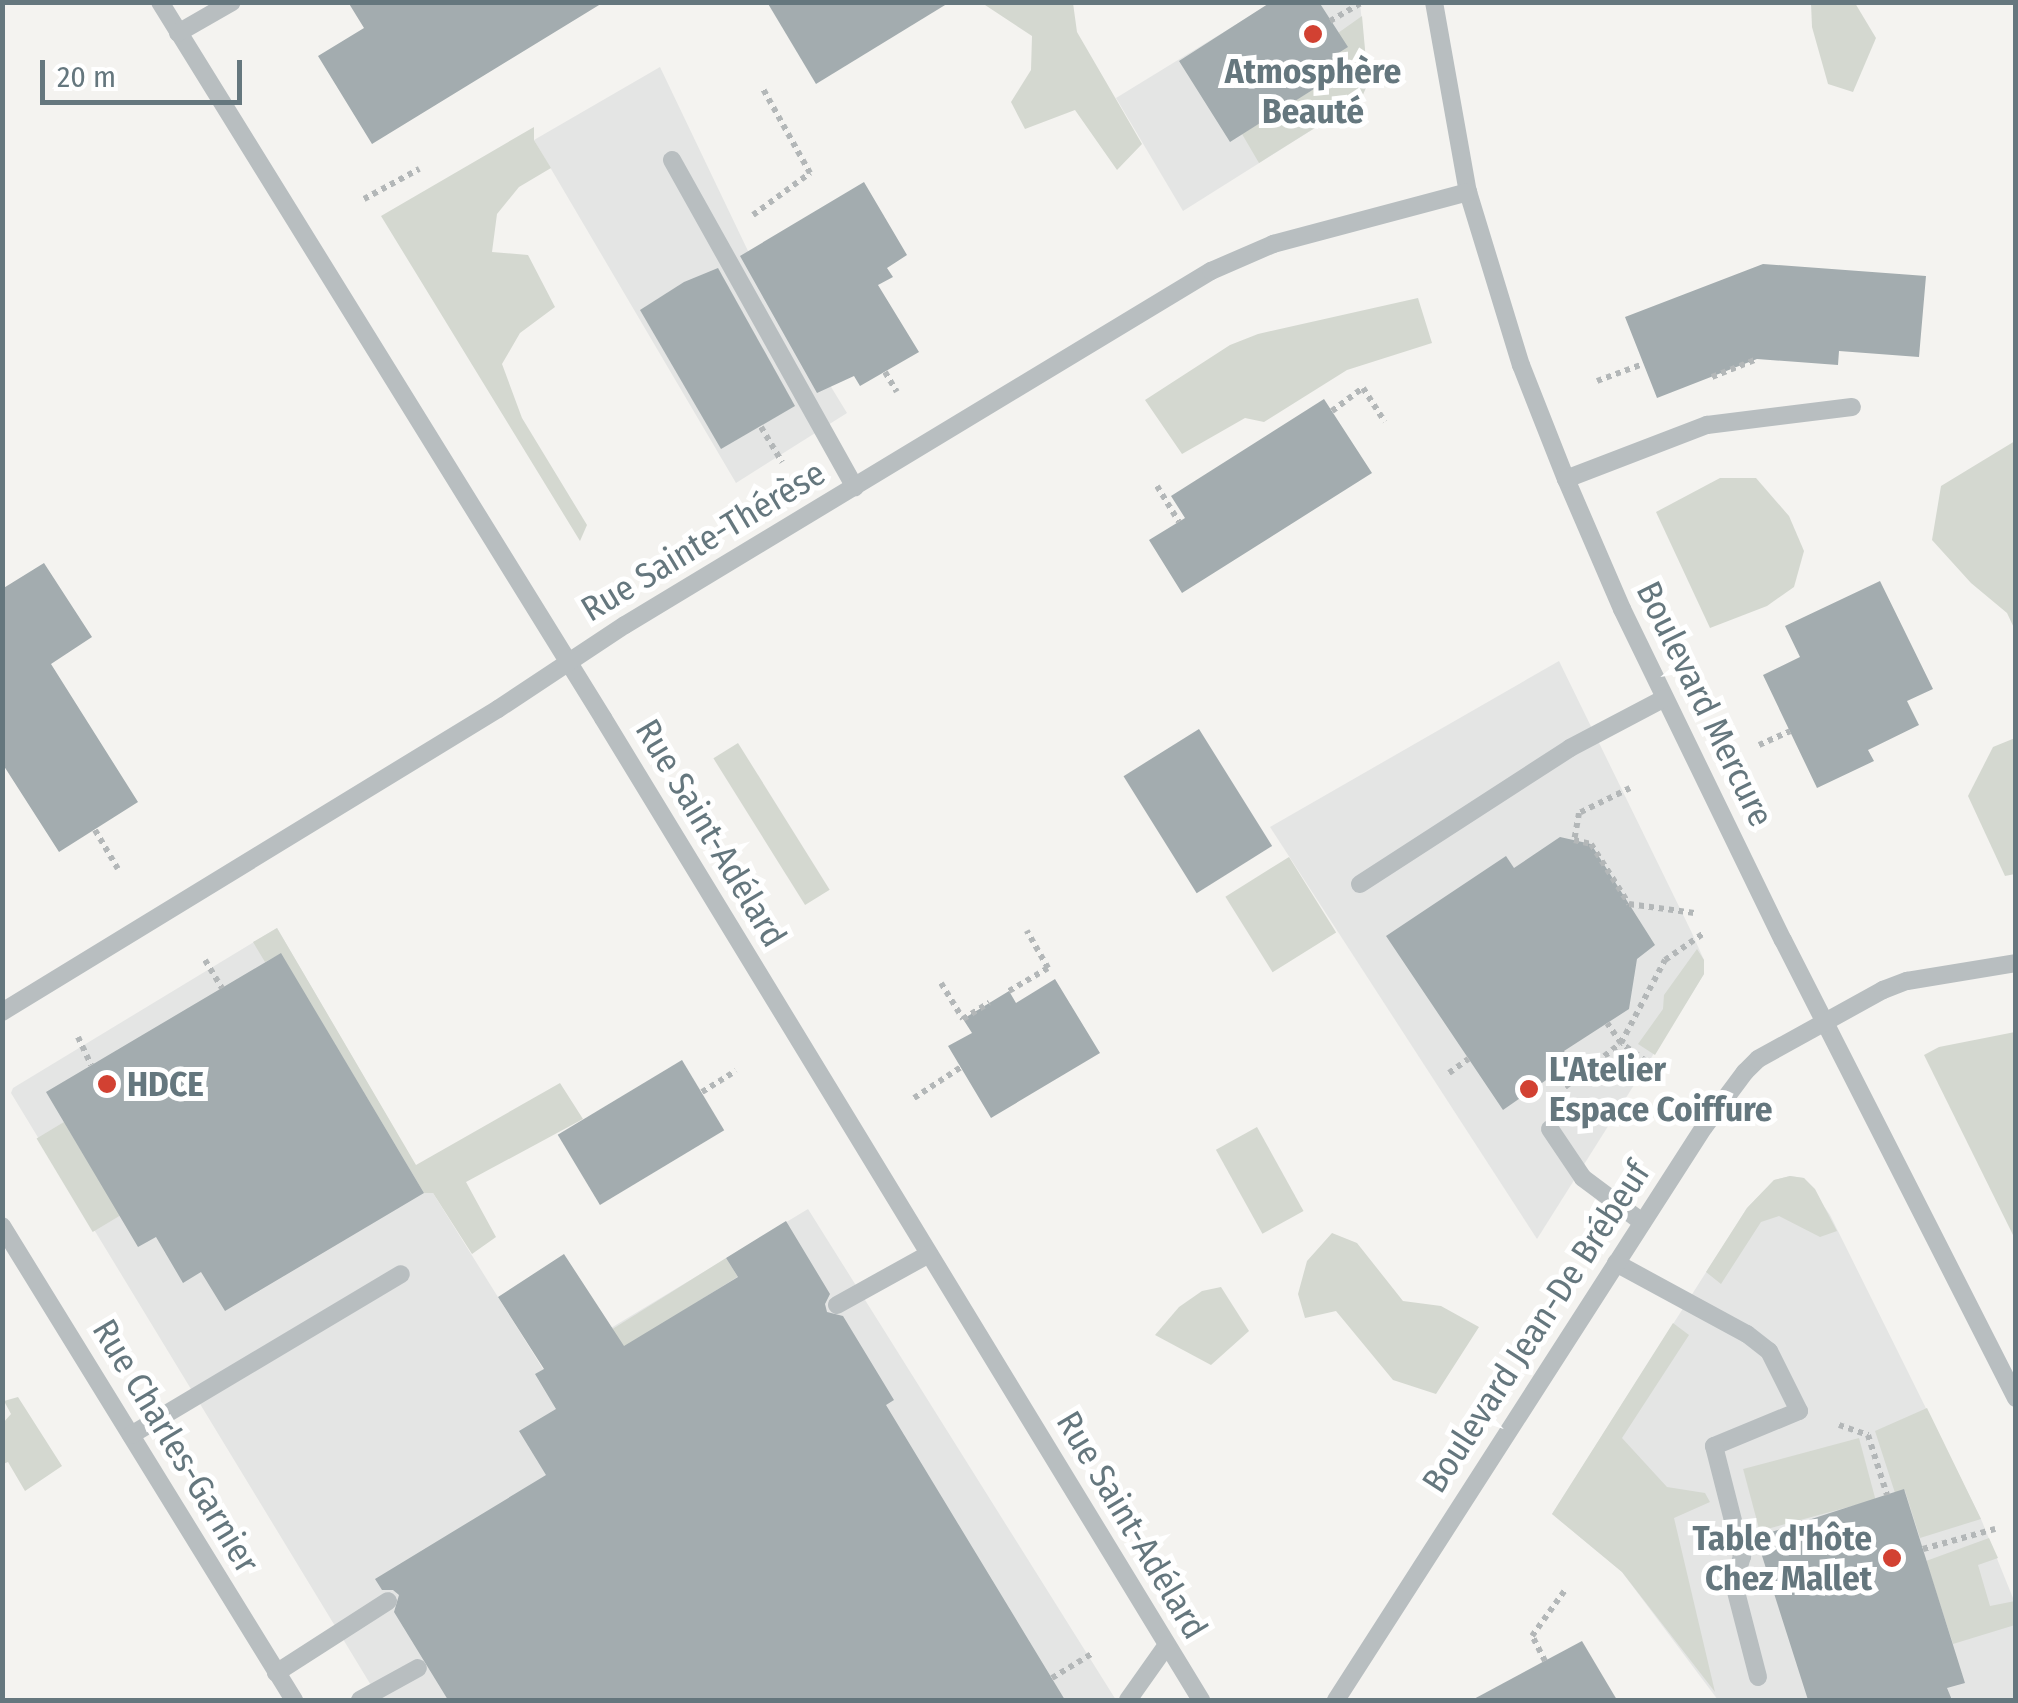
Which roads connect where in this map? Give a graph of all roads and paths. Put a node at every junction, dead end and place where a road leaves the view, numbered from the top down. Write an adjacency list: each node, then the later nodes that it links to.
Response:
1 (160, 2): 6 (street, Rue Saint-Adélard)
2 (232, 2): 6 (street)
3 (1363, 2): 5 (path)
4 (1434, 2): 10 (street, Boulevard Mercure)
5 (1330, 21)
6 (178, 33): 26 (street, Rue Saint-Adélard)
7 (762, 88): 12 (path)
8 (672, 160): 23 (street)
9 (419, 168): 11 (path)
10 (1468, 192): 22 (street, Boulevard Mercure); 23 (street, Rue Sainte-Thérèse)
11 (364, 200)
12 (760, 228)
13 (1644, 364): 15 (path)
14 (885, 372): 16 (path)
15 (1597, 381)
16 (897, 392)
17 (1852, 407): 22 (street)
18 (1332, 411): 19 (path)
19 (1385, 422)
20 (761, 427): 21 (path)
21 (782, 462)
22 (1566, 479): 27 (street, Boulevard Mercure)
23 (855, 486): 26 (street, Rue Sainte-Thérèse)
24 (1156, 486): 25 (path)
25 (1179, 522)
26 (567, 662): 43 (street, Rue Sainte-Thérèse); 60 (street, Rue Saint-Adélard)
27 (1665, 698): 33 (street); 44 (street, Boulevard Mercure)
28 (1790, 732): 29 (path)
29 (1759, 746)
30 (1630, 788): 34 (path)
31 (95, 830): 32 (path)
32 (118, 868)
33 (1360, 884)
34 (1694, 913)
35 (1027, 931): 41 (path)
36 (1704, 933): 47 (path)
37 (205, 960): 40 (path)
38 (2016, 963): 44 (street, Boulevard Jean-De Brébeuf)
39 (941, 982): 42 (path)
40 (222, 988)
41 (1009, 992)
42 (990, 1003)
43 (2, 1012)
44 (1824, 1021): 58 (street, Boulevard Jean-De Brébeuf); 64 (street, Boulevard Mercure)
45 (1607, 1023): 47 (path)
46 (78, 1036): 49 (path)
47 (1621, 1043): 50 (path); 54 (path)
48 (1468, 1059): 53 (path)
49 (92, 1065)
50 (1654, 1066)
51 (961, 1067): 56 (path)
52 (736, 1071): 55 (path)
53 (1449, 1073)
54 (1552, 1086)
55 (702, 1092)
56 (914, 1098)
57 (1550, 1129): 58 (street)
58 (1642, 1222): 61 (street, Boulevard Jean-De Brébeuf)
59 (2, 1226): 65 (street, Rue Charles-Garnier)
60 (929, 1254): 63 (street); 72 (street, Rue Saint-Adélard)
61 (1616, 1263): 77 (street); 83 (street, Boulevard Jean-De Brébeuf)
62 (400, 1274): 65 (street)
63 (837, 1305)
64 (2016, 1398)
65 (131, 1434): 76 (street, Rue Charles-Garnier)
66 (1868, 1434): 67 (path)
67 (1888, 1495)
68 (1995, 1529): 69 (path)
69 (1923, 1549)
70 (1564, 1590): 74 (path)
71 (388, 1602): 76 (street)
72 (1167, 1644): 81 (street); 82 (street, Rue Saint-Adélard)
73 (1093, 1653): 78 (path)
74 (1544, 1661)
75 (418, 1668): 80 (street)
76 (276, 1672): 79 (street, Rue Charles-Garnier)
77 (1758, 1677)
78 (1052, 1678)
79 (294, 1700)
80 (360, 1700)
81 (1128, 1700)
82 (1201, 1700)
83 (1336, 1700)

